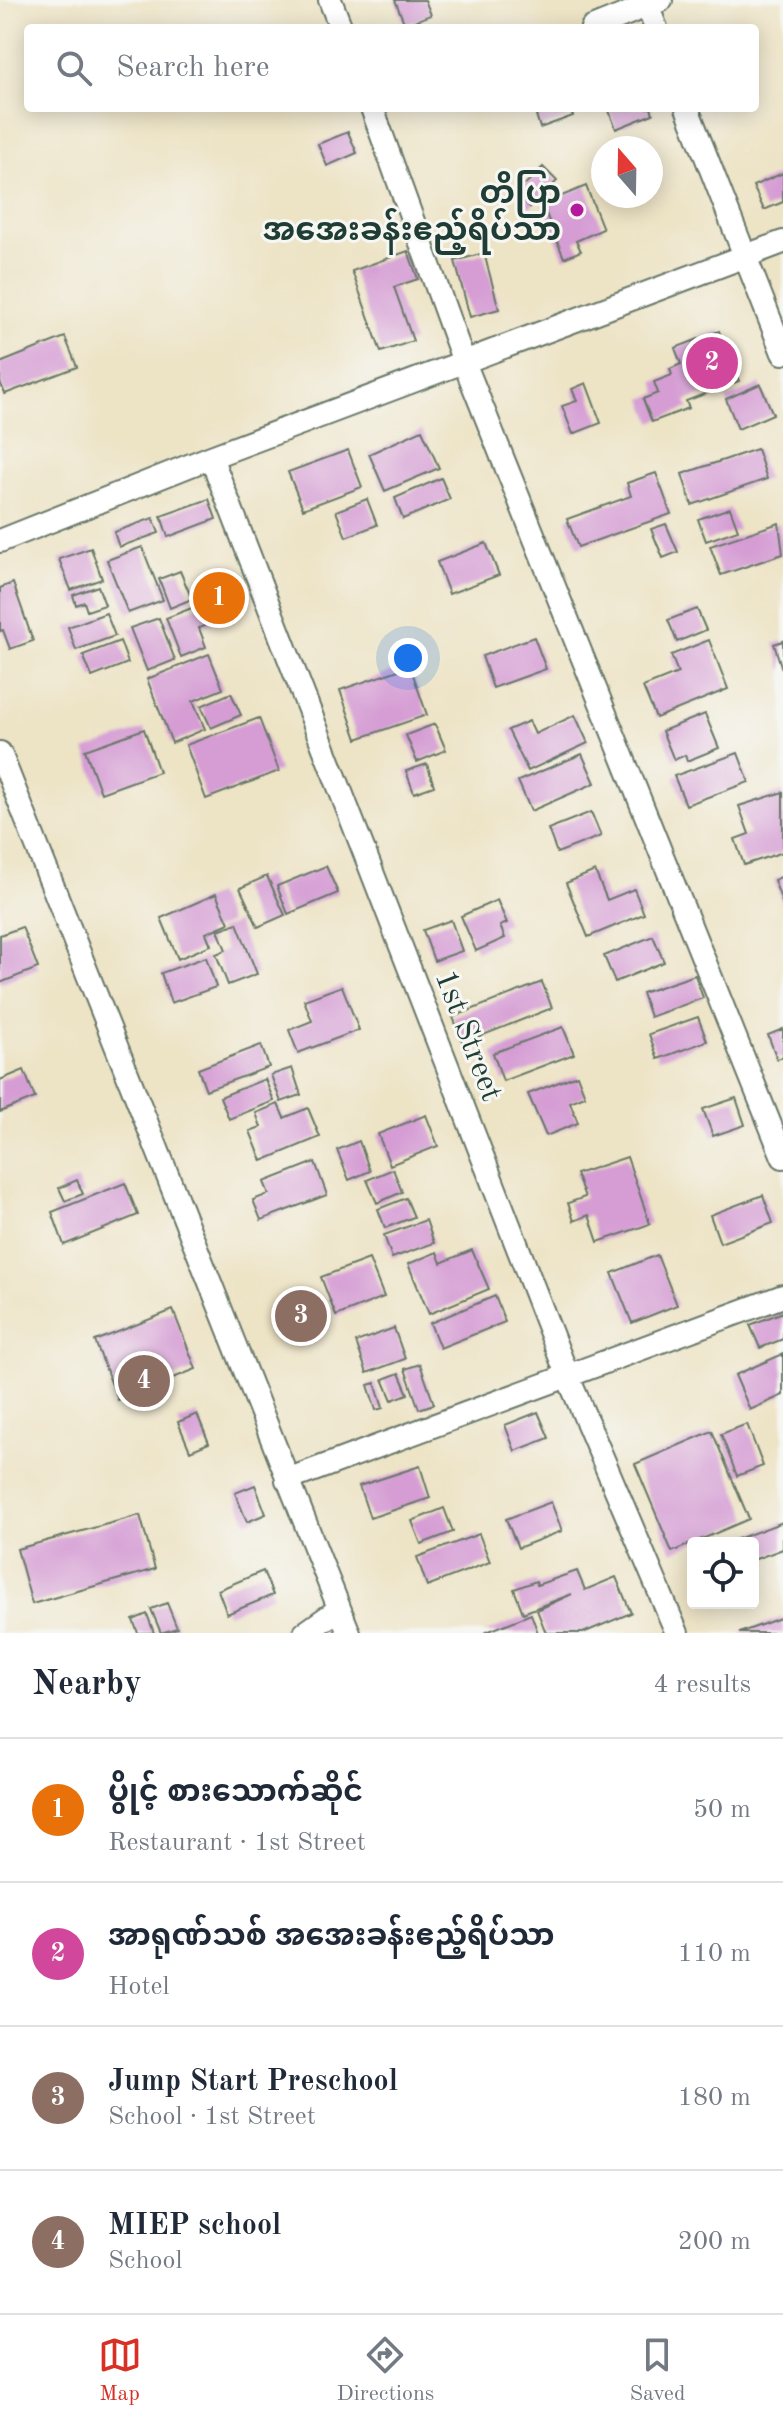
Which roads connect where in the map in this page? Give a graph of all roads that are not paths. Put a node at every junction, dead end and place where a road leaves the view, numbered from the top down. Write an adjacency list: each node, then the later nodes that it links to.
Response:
1 (330, 0): 3 (street)
2 (651, 2): 4 (street); 5 (street)
3 (339, 24)
4 (601, 24)
5 (655, 24)
6 (381, 112): 11 (street)
7 (689, 112): 9 (street)
8 (783, 242): 9 (street)
9 (745, 256): 10 (street); 11 (street)
10 (783, 353)
11 (464, 362): 12 (street); 15 (street)
12 (211, 457): 13 (street); 17 (street, 1st Street)
13 (0, 541)
14 (0, 753): 18 (street)
15 (783, 1157)
16 (783, 1296): 17 (street)
17 (568, 1377): 18 (street); 22 (street, 1st Street)
18 (287, 1480): 19 (street)
19 (339, 1609): 20 (street); 21 (street)
20 (305, 1633)
21 (349, 1633)
22 (677, 1633)

